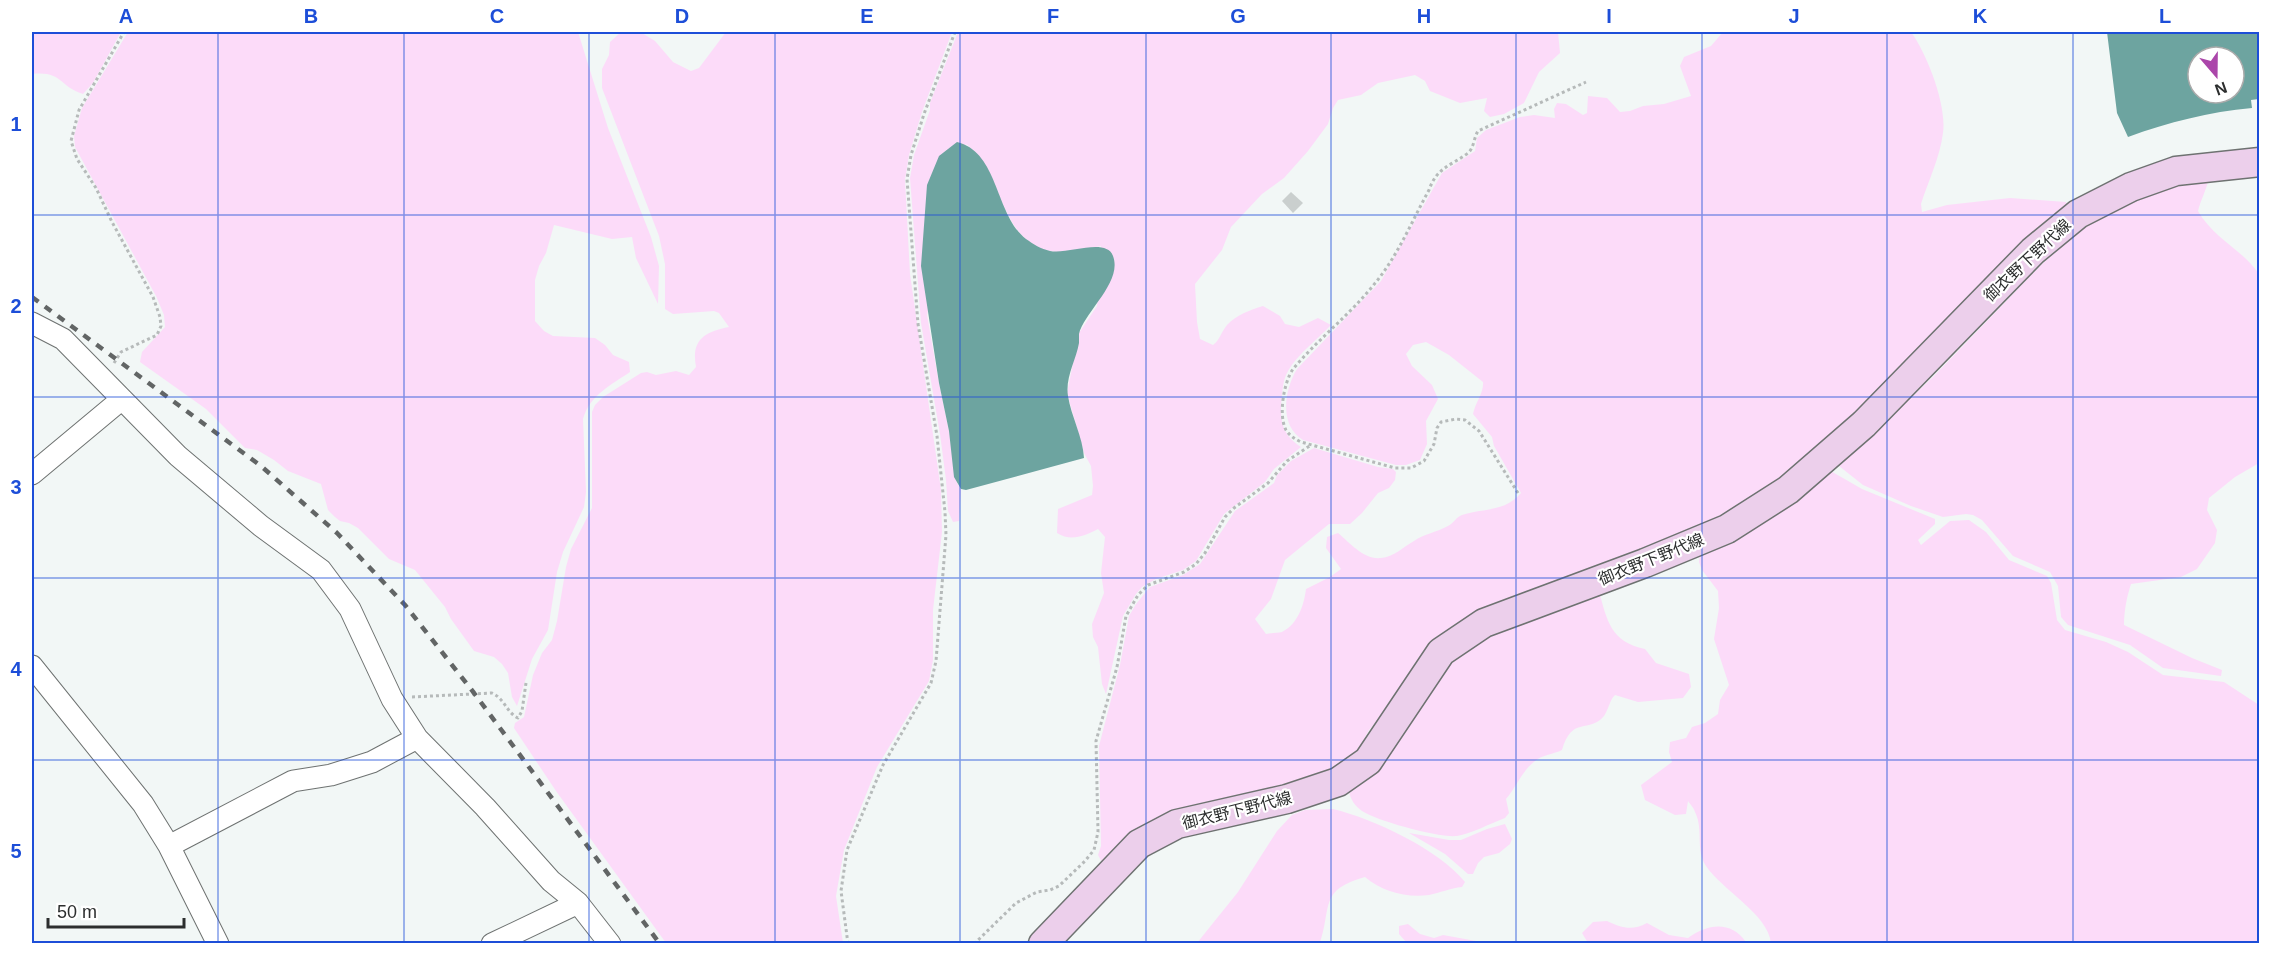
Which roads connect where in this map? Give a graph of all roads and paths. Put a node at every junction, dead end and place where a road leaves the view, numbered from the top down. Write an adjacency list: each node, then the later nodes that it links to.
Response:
1 (124, 32): 6 (path)
2 (955, 32): 19 (path)
3 (1586, 82): 7 (path)
4 (2259, 162): 21 (main road, 御衣野下野代線)
5 (32, 323): 6 (street)
6 (122, 399): 8 (street); 12 (street)
7 (1311, 445): 9 (path); 20 (path)
8 (32, 474)
9 (1518, 493)
10 (32, 666): 14 (street)
11 (526, 683): 12 (path)
12 (392, 699): 13 (street)
13 (417, 738): 14 (street); 15 (street)
14 (169, 846): 16 (street)
15 (578, 903): 17 (street); 18 (street)
16 (218, 944)
17 (492, 944)
18 (610, 944)
19 (848, 944)
20 (974, 944)
21 (1043, 944)

